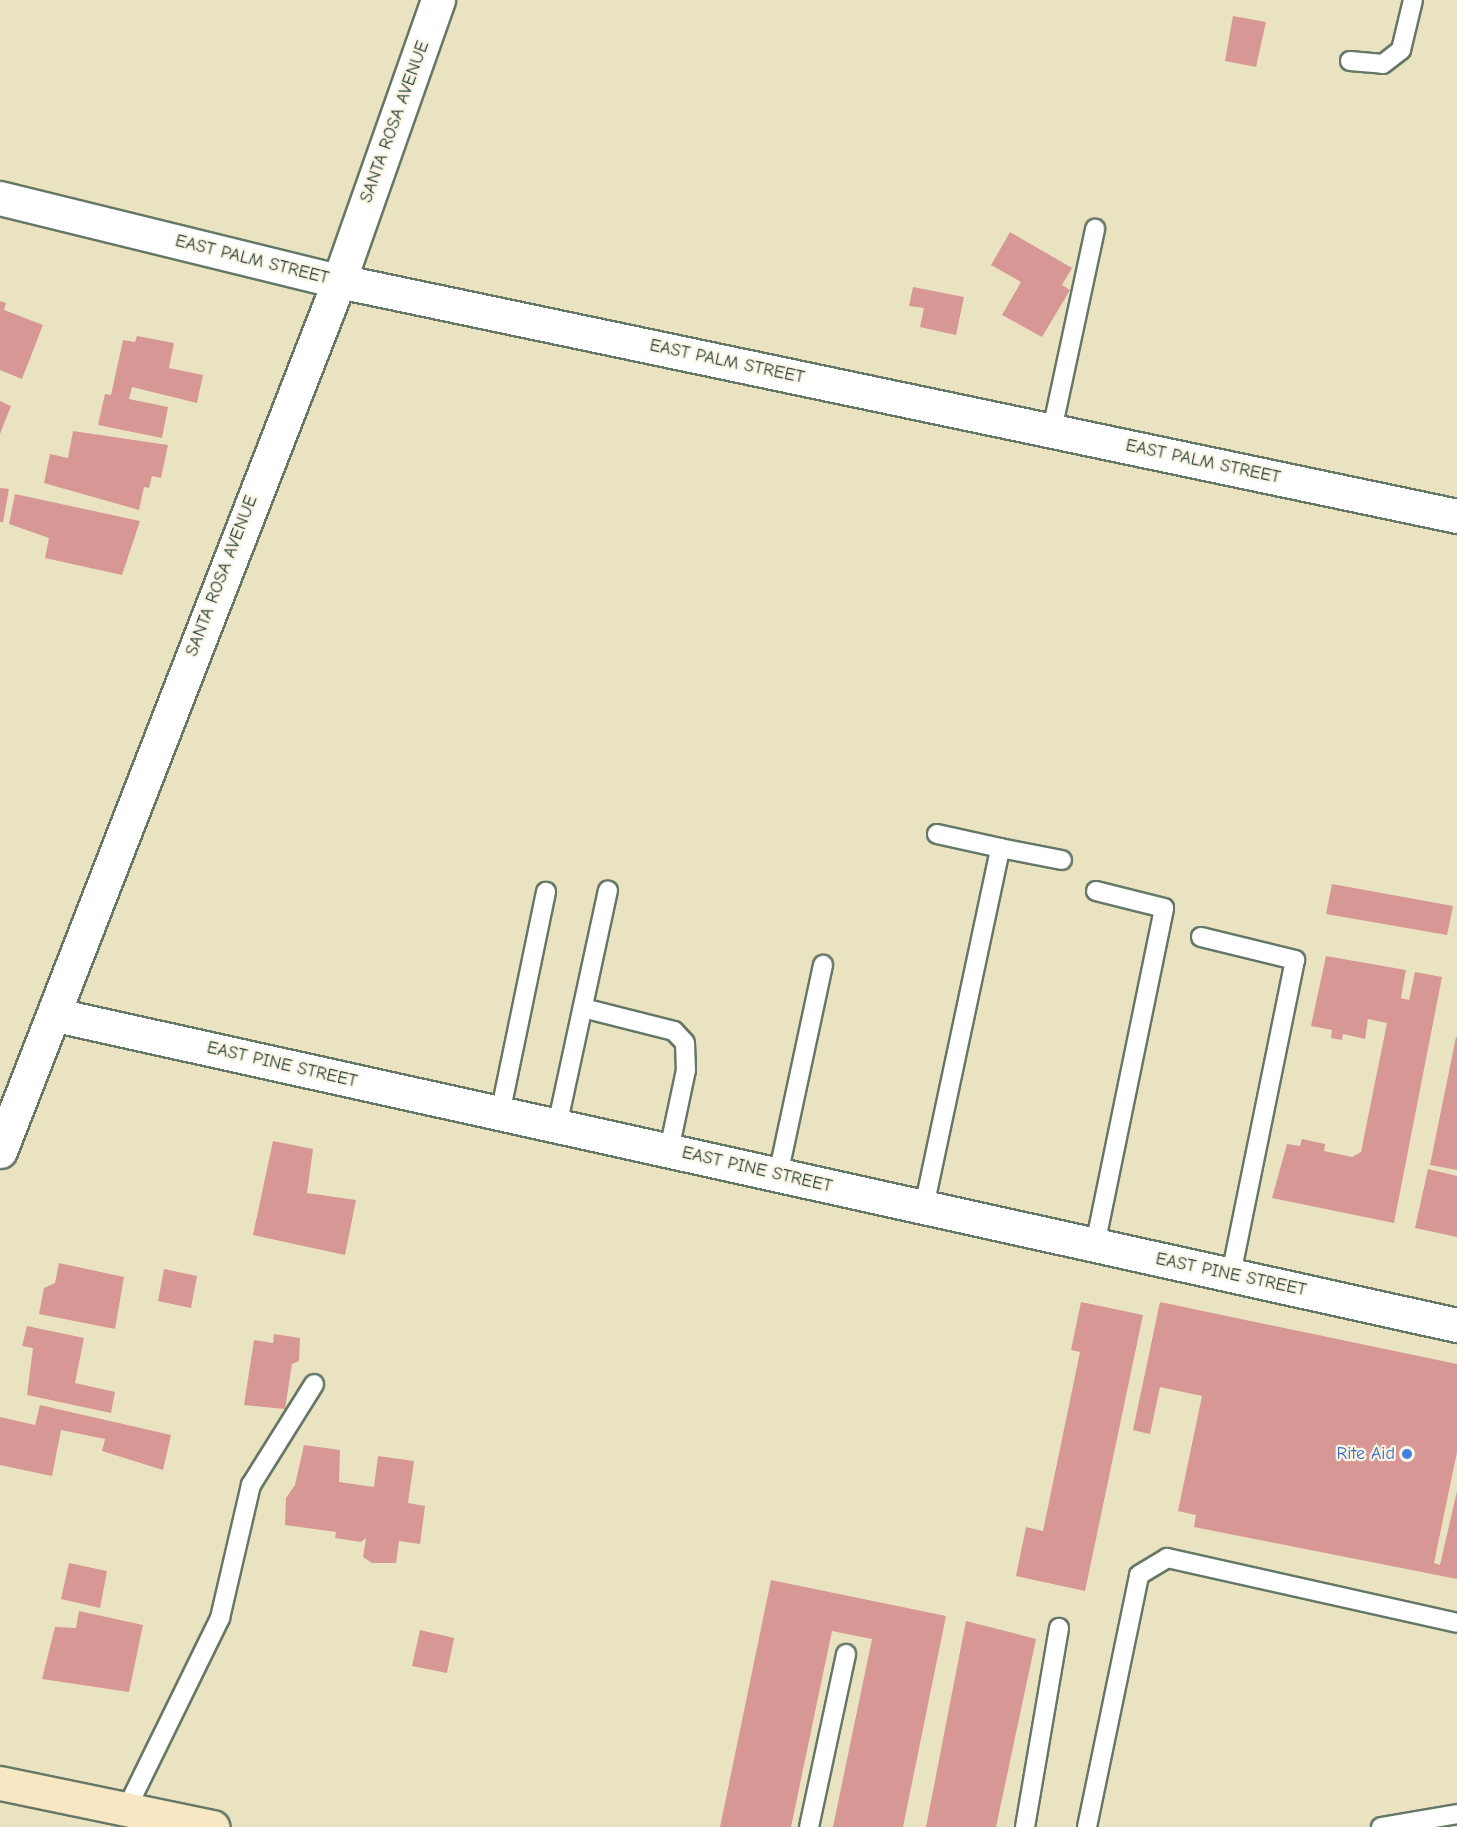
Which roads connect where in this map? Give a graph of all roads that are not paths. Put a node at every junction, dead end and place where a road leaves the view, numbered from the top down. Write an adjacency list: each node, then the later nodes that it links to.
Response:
1 (438, 0): 6 (street, SANTA ROSA AVENUE)
2 (1413, 0): 3 (lane)
3 (1350, 61)
4 (0, 198): 6 (street, EAST PALM STREET)
5 (1095, 229): 7 (lane)
6 (339, 281): 7 (street, EAST PALM STREET); 18 (street, SANTA ROSA AVENUE)
7 (1052, 430): 8 (street, EAST PALM STREET)
8 (1457, 516)
9 (937, 834): 10 (lane)
10 (999, 848): 11 (lane); 24 (lane)
11 (1062, 860)
12 (608, 890): 17 (lane)
13 (1096, 891): 25 (lane)
14 (546, 892): 19 (lane)
15 (1201, 937): 26 (lane)
16 (823, 965): 23 (lane)
17 (583, 1008): 20 (lane); 21 (lane)
18 (56, 1015): 19 (street, EAST PINE STREET); 22 (street, SANTA ROSA AVENUE)
19 (500, 1114): 20 (street, EAST PINE STREET)
20 (557, 1126): 21 (street, EAST PINE STREET)
21 (669, 1150): 23 (street, EAST PINE STREET)
22 (0, 1151)
23 (778, 1175): 24 (street, EAST PINE STREET)
24 (924, 1207): 25 (street, EAST PINE STREET)
25 (1095, 1245): 26 (street, EAST PINE STREET)
26 (1231, 1275): 27 (street, EAST PINE STREET)
27 (1457, 1325)
28 (314, 1383): 33 (lane)
29 (1457, 1623): 38 (lane)
30 (1059, 1628): 37 (lane)
31 (846, 1654): 36 (lane)
32 (0, 1783): 33 (main road)
33 (128, 1808): 35 (main road)
34 (1457, 1814): 39 (lane)
35 (213, 1827)
36 (810, 1827)
37 (1025, 1827)
38 (1087, 1827)
39 (1382, 1827)

